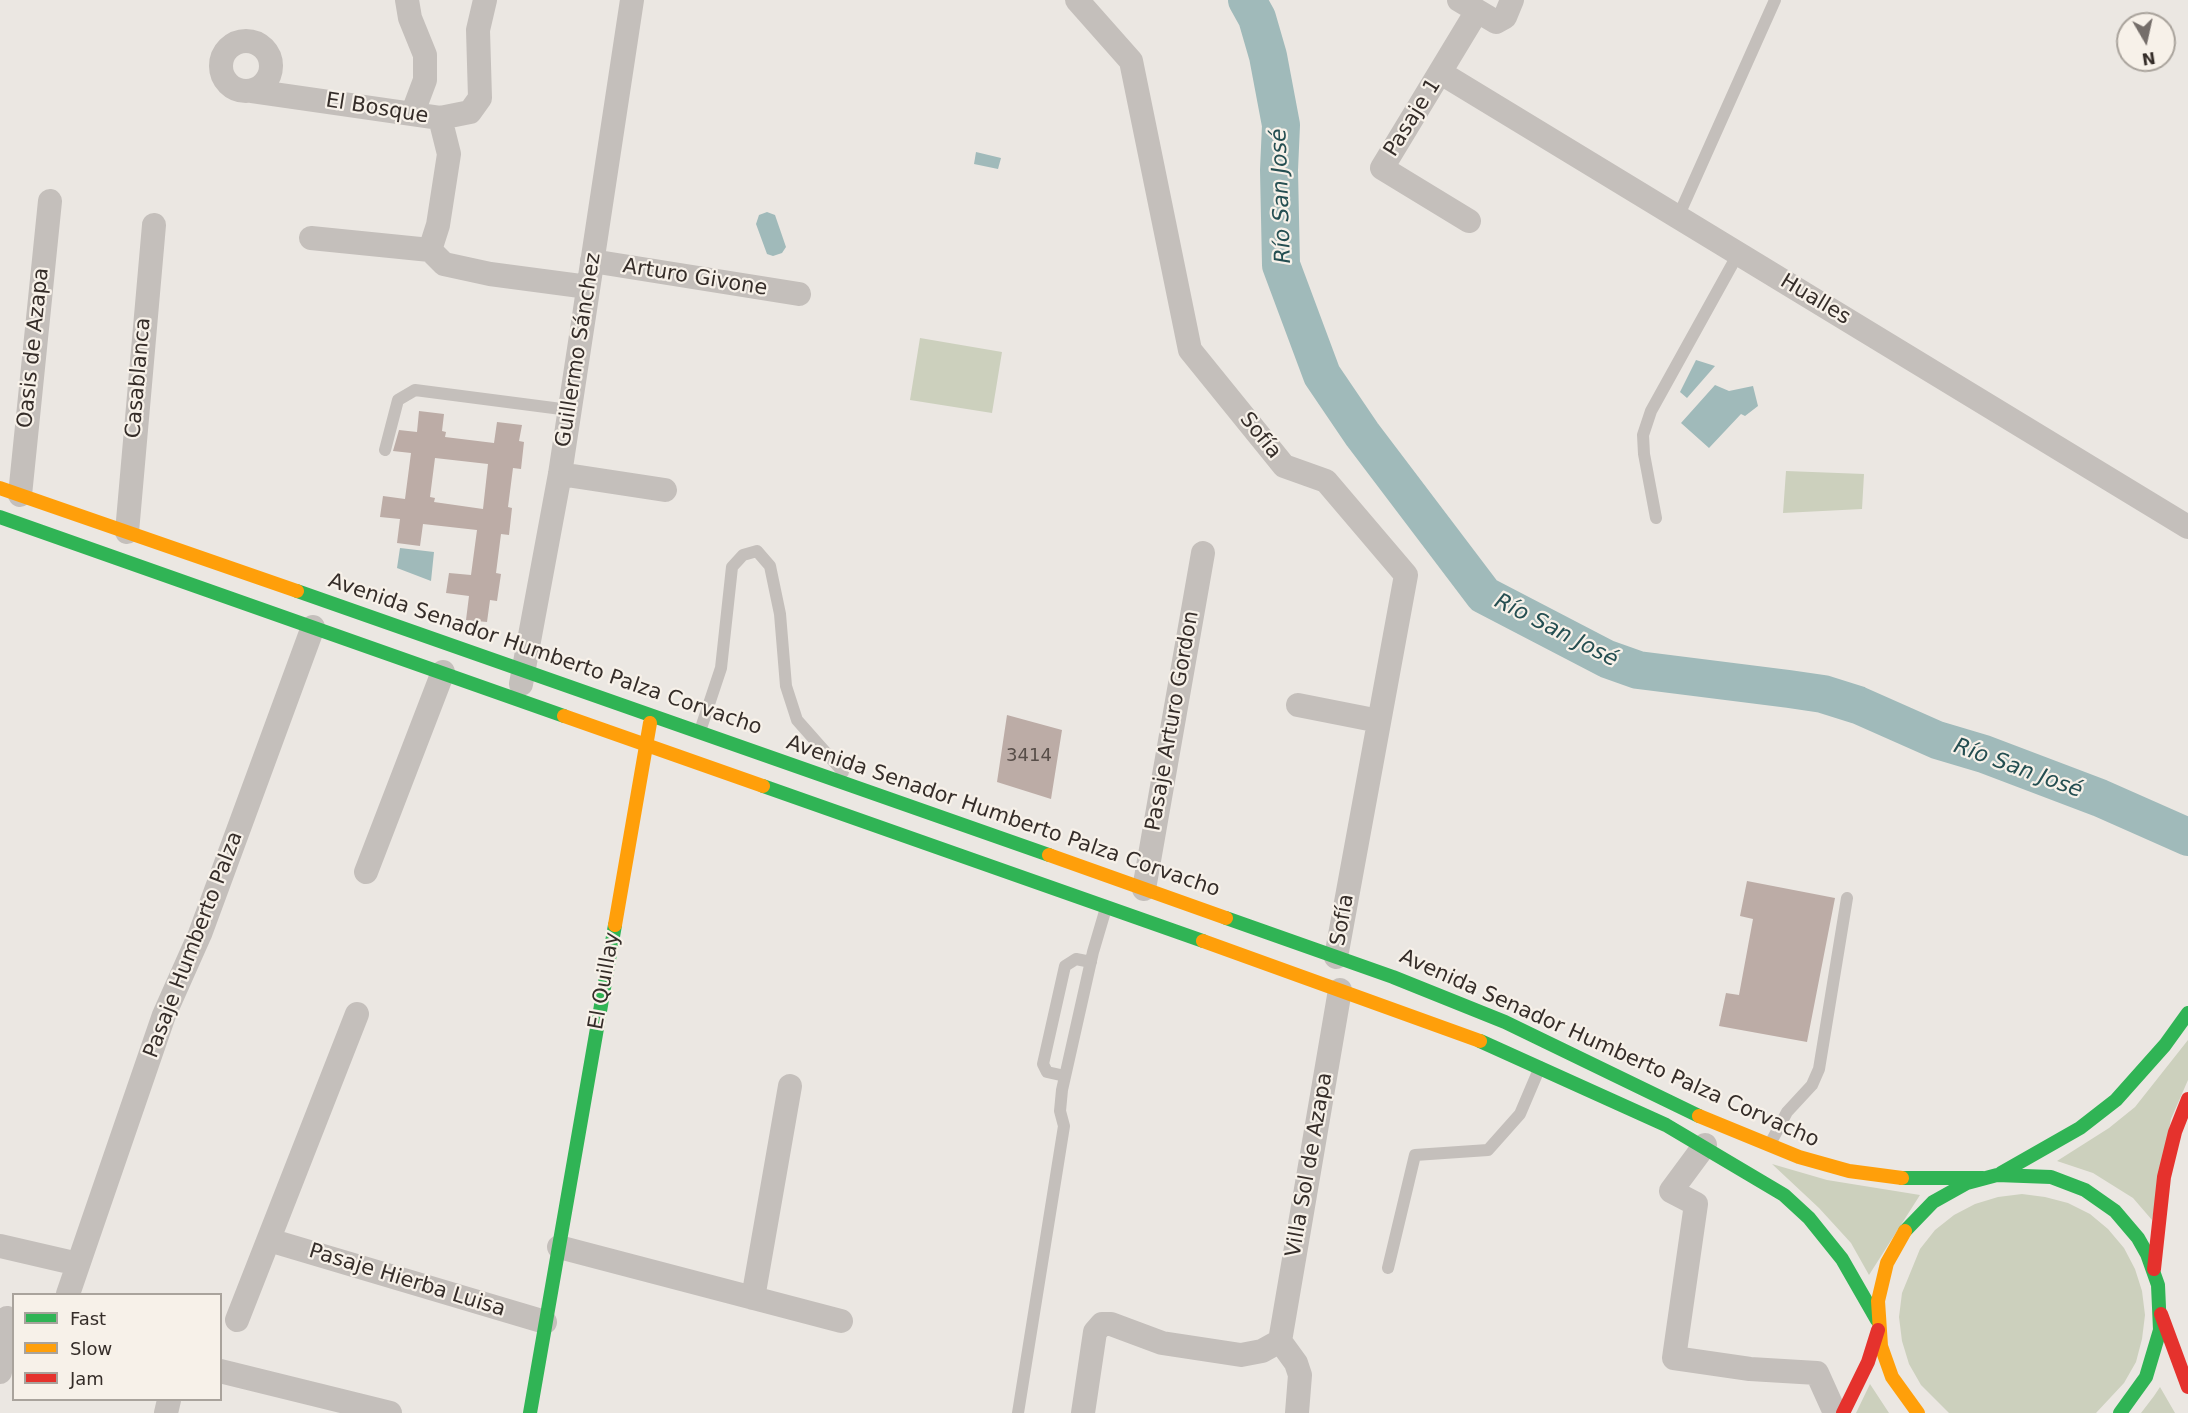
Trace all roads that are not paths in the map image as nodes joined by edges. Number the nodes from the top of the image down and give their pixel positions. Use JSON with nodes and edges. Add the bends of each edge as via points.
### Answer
{"nodes":[{"id":1,"x":407,"y":0,"type":"edge"},
{"id":2,"x":485,"y":0,"type":"edge"},
{"id":3,"x":632,"y":0,"type":"edge"},
{"id":4,"x":1077,"y":0,"type":"edge"},
{"id":5,"x":1512,"y":0,"type":"edge"},
{"id":6,"x":1775,"y":0,"type":"edge"},
{"id":7,"x":1468,"y":6,"type":"edge"},
{"id":8,"x":1441,"y":73,"type":"junction"},
{"id":9,"x":252,"y":91,"type":"dead end"},
{"id":10,"x":412,"y":112,"type":"junction"},
{"id":11,"x":440,"y":118,"type":"junction"},
{"id":12,"x":50,"y":201,"type":"dead end"},
{"id":13,"x":1678,"y":217,"type":"junction"},
{"id":14,"x":1469,"y":221,"type":"dead end"},
{"id":15,"x":154,"y":225,"type":"dead end"},
{"id":16,"x":311,"y":238,"type":"dead end"},
{"id":17,"x":430,"y":250,"type":"junction"},
{"id":18,"x":1738,"y":254,"type":"junction"},
{"id":19,"x":592,"y":261,"type":"junction"},
{"id":20,"x":588,"y":286,"type":"junction"},
{"id":21,"x":799,"y":294,"type":"dead end"},
{"id":22,"x":569,"y":410,"type":"junction"},
{"id":23,"x":385,"y":450,"type":"dead end"},
{"id":24,"x":560,"y":474,"type":"junction"},
{"id":25,"x":665,"y":490,"type":"dead end"},
{"id":26,"x":10,"y":492,"type":"edge"},
{"id":27,"x":0,"y":517,"type":"edge"},
{"id":28,"x":1656,"y":518,"type":"dead end"},
{"id":29,"x":2188,"y":527,"type":"edge"},
{"id":30,"x":127,"y":531,"type":"junction"},
{"id":31,"x":1203,"y":553,"type":"dead end"},
{"id":32,"x":313,"y":627,"type":"junction"},
{"id":33,"x":524,"y":670,"type":"junction"},
{"id":34,"x":443,"y":672,"type":"junction"},
{"id":35,"x":518,"y":698,"type":"junction"},
{"id":36,"x":1298,"y":705,"type":"dead end"},
{"id":37,"x":651,"y":715,"type":"junction"},
{"id":38,"x":1379,"y":721,"type":"junction"},
{"id":39,"x":700,"y":732,"type":"junction"},
{"id":40,"x":646,"y":743,"type":"junction"},
{"id":41,"x":855,"y":787,"type":"junction"},
{"id":42,"x":366,"y":872,"type":"dead end"},
{"id":43,"x":1144,"y":889,"type":"junction"},
{"id":44,"x":1847,"y":898,"type":"dead end"},
{"id":45,"x":1106,"y":907,"type":"junction"},
{"id":46,"x":1336,"y":957,"type":"junction"},
{"id":47,"x":1091,"y":962,"type":"junction"},
{"id":48,"x":1340,"y":990,"type":"junction"},
{"id":49,"x":2188,"y":1013,"type":"edge"},
{"id":50,"x":357,"y":1014,"type":"dead end"},
{"id":51,"x":1540,"y":1066,"type":"junction"},
{"id":52,"x":1065,"y":1076,"type":"junction"},
{"id":53,"x":790,"y":1086,"type":"dead end"},
{"id":54,"x":2188,"y":1099,"type":"edge"},
{"id":55,"x":2184,"y":1117,"type":"edge"},
{"id":56,"x":1770,"y":1145,"type":"junction"},
{"id":57,"x":1705,"y":1146,"type":"junction"},
{"id":58,"x":1991,"y":1176,"type":"junction"},
{"id":59,"x":268,"y":1240,"type":"junction"},
{"id":60,"x":0,"y":1245,"type":"edge"},
{"id":61,"x":559,"y":1247,"type":"junction"},
{"id":62,"x":78,"y":1264,"type":"junction"},
{"id":63,"x":1388,"y":1268,"type":"dead end"},
{"id":64,"x":2154,"y":1271,"type":"junction"},
{"id":65,"x":68,"y":1293,"type":"edge"},
{"id":66,"x":753,"y":1298,"type":"junction"},
{"id":67,"x":2161,"y":1314,"type":"junction"},
{"id":68,"x":7,"y":1318,"type":"edge"},
{"id":69,"x":237,"y":1320,"type":"dead end"},
{"id":70,"x":842,"y":1321,"type":"dead end"},
{"id":71,"x":545,"y":1322,"type":"junction"},
{"id":72,"x":1878,"y":1325,"type":"junction"},
{"id":73,"x":1280,"y":1341,"type":"junction"},
{"id":74,"x":0,"y":1372,"type":"edge"},
{"id":75,"x":222,"y":1372,"type":"edge"},
{"id":76,"x":2188,"y":1387,"type":"edge"},
{"id":77,"x":383,"y":1412,"type":"edge"},
{"id":78,"x":530,"y":1413,"type":"edge"},
{"id":79,"x":1018,"y":1413,"type":"edge"},
{"id":80,"x":1083,"y":1413,"type":"edge"},
{"id":81,"x":1297,"y":1413,"type":"edge"},
{"id":82,"x":1835,"y":1413,"type":"edge"},
{"id":83,"x":1843,"y":1413,"type":"edge"},
{"id":84,"x":1918,"y":1413,"type":"edge"},
{"id":85,"x":2120,"y":1413,"type":"edge"}],
"edges":[{"from":1,"to":10,"type":"street","via":[[425,55],[425,80]]},
{"from":2,"to":11,"type":"street","via":[[478,30],[480,98],[470,112]]},
{"from":3,"to":19,"type":"street","name":"Guillermo Sánchez"},
{"from":4,"to":38,"type":"street","name":"Sofía","via":[[1131,61],[1190,350],[1284,466],[1326,481],[1406,575]]},
{"from":5,"to":7,"type":"street","name":"Pasaje 1","via":[[1505,18],[1499,22]]},
{"from":6,"to":13,"type":"lane"},
{"from":7,"to":8,"type":"street","name":"Pasaje 1"},
{"from":8,"to":13,"type":"street","name":"Hualles"},
{"from":8,"to":14,"type":"street","name":"Pasaje 1","via":[[1382,168]]},
{"from":9,"to":10,"type":"street","name":"El Bosque"},
{"from":10,"to":11,"type":"street","name":"El Bosque"},
{"from":11,"to":17,"type":"street","name":"El Bosque","via":[[449,154]]},
{"from":12,"to":26,"type":"street","name":"Oasis de Azapa"},
{"from":13,"to":18,"type":"street","name":"Hualles"},
{"from":15,"to":30,"type":"street","name":"Casablanca"},
{"from":16,"to":17,"type":"street"},
{"from":17,"to":20,"type":"street","via":[[444,264]]},
{"from":18,"to":28,"type":"lane","via":[[1651,411],[1643,435]]},
{"from":18,"to":29,"type":"street","name":"Hualles"},
{"from":19,"to":20,"type":"street","name":"Guillermo Sánchez"},
{"from":19,"to":21,"type":"street","name":"Arturo Givone"},
{"from":20,"to":22,"type":"street","name":"Guillermo Sánchez"},
{"from":22,"to":23,"type":"lane","via":[[415,390],[398,400]]},
{"from":22,"to":24,"type":"street","name":"Guillermo Sánchez"},
{"from":24,"to":25,"type":"street"},
{"from":24,"to":33,"type":"street","name":"Guillermo Sánchez"},
{"from":26,"to":30,"type":"main road","name":"Avenida Senador Humberto Palza Corvacho"},
{"from":27,"to":32,"type":"main road","name":"Avenida Senador Humberto Palza Corvacho"},
{"from":30,"to":33,"type":"main road","name":"Avenida Senador Humberto Palza Corvacho"},
{"from":31,"to":43,"type":"street","name":"Pasaje Arturo Gordon"},
{"from":32,"to":34,"type":"main road","name":"Avenida Senador Humberto Palza Corvacho"},
{"from":32,"to":62,"type":"street","name":"Pasaje Humberto Palza","via":[[200,934],[164,1015]]},
{"from":33,"to":35,"type":"street","name":"Guillermo Sánchez"},
{"from":33,"to":37,"type":"main road","name":"Avenida Senador Humberto Palza Corvacho"},
{"from":34,"to":35,"type":"main road","name":"Avenida Senador Humberto Palza Corvacho"},
{"from":34,"to":42,"type":"street"},
{"from":35,"to":40,"type":"main road","name":"Avenida Senador Humberto Palza Corvacho"},
{"from":36,"to":38,"type":"street"},
{"from":37,"to":39,"type":"main road","name":"Avenida Senador Humberto Palza Corvacho"},
{"from":37,"to":40,"type":"main road","name":"El Quillay"},
{"from":38,"to":46,"type":"street","name":"Sofía"},
{"from":39,"to":41,"type":"main road","name":"Avenida Senador Humberto Palza Corvacho"},
{"from":39,"to":41,"type":"lane","via":[[721,668],[732,567],[743,555],[757,551],[770,566],[780,614],[786,686],[797,720]]},
{"from":40,"to":45,"type":"main road","name":"Avenida Senador Humberto Palza Corvacho"},
{"from":40,"to":61,"type":"main road","name":"El Quillay"},
{"from":41,"to":43,"type":"main road","name":"Avenida Senador Humberto Palza Corvacho"},
{"from":43,"to":46,"type":"main road","name":"Avenida Senador Humberto Palza Corvacho"},
{"from":44,"to":56,"type":"lane","via":[[1820,1069],[1812,1085],[1787,1112]]},
{"from":45,"to":47,"type":"lane"},
{"from":45,"to":48,"type":"main road","name":"Avenida Senador Humberto Palza Corvacho"},
{"from":46,"to":56,"type":"main road","name":"Avenida Senador Humberto Palza Corvacho","via":[[1505,1022],[1697,1115]]},
{"from":47,"to":52,"type":"lane"},
{"from":47,"to":52,"type":"lane","via":[[1076,959],[1065,966],[1043,1064],[1047,1071]]},
{"from":48,"to":51,"type":"main road","name":"Avenida Senador Humberto Palza Corvacho"},
{"from":48,"to":73,"type":"street","name":"Villa Sol de Azapa"},
{"from":49,"to":58,"type":"main road","via":[[2116,1100],[2080,1128]]},
{"from":50,"to":59,"type":"street"},
{"from":51,"to":57,"type":"main road","name":"Avenida Senador Humberto Palza Corvacho"},
{"from":51,"to":63,"type":"lane","via":[[1520,1114],[1488,1150],[1415,1155]]},
{"from":52,"to":79,"type":"lane","via":[[1060,1111],[1064,1126]]},
{"from":53,"to":66,"type":"street"},
{"from":54,"to":55,"type":"main road"},
{"from":55,"to":64,"type":"main road","via":[[2164,1177]]},
{"from":56,"to":58,"type":"main road","name":"Avenida Senador Humberto Palza Corvacho","via":[[1823,1165],[1872,1175],[1920,1180]]},
{"from":57,"to":72,"type":"main road","name":"Avenida Senador Humberto Palza Corvacho","via":[[1767,1183],[1799,1208],[1842,1259]]},
{"from":57,"to":82,"type":"street","via":[[1671,1191],[1696,1204],[1674,1358],[1750,1369],[1817,1373]]},
{"from":58,"to":64,"type":"main road","name":"Avenida Senador Humberto Palza Corvacho","via":[[2051,1177],[2085,1190],[2127,1224]]},
{"from":58,"to":72,"type":"main road","via":[[1942,1197],[1906,1230],[1884,1273]]},
{"from":59,"to":69,"type":"street"},
{"from":59,"to":71,"type":"street","name":"Pasaje Hierba Luisa"},
{"from":60,"to":62,"type":"street"},
{"from":61,"to":66,"type":"street"},
{"from":61,"to":71,"type":"main road","name":"El Quillay"},
{"from":62,"to":65,"type":"street","name":"Pasaje Humberto Palza"},
{"from":64,"to":67,"type":"main road"},
{"from":66,"to":70,"type":"street"},
{"from":67,"to":76,"type":"main road"},
{"from":67,"to":85,"type":"main road","via":[[2153,1362],[2138,1391]]},
{"from":68,"to":74,"type":"street"},
{"from":71,"to":78,"type":"main road","name":"El Quillay"},
{"from":72,"to":83,"type":"main road","via":[[1868,1362]]},
{"from":72,"to":84,"type":"main road","via":[[1892,1377]]},
{"from":73,"to":80,"type":"street","via":[[1262,1351],[1241,1355],[1162,1343],[1102,1324],[1095,1332]]},
{"from":73,"to":81,"type":"street","via":[[1300,1375]]},
{"from":75,"to":77,"type":"street"}]}
